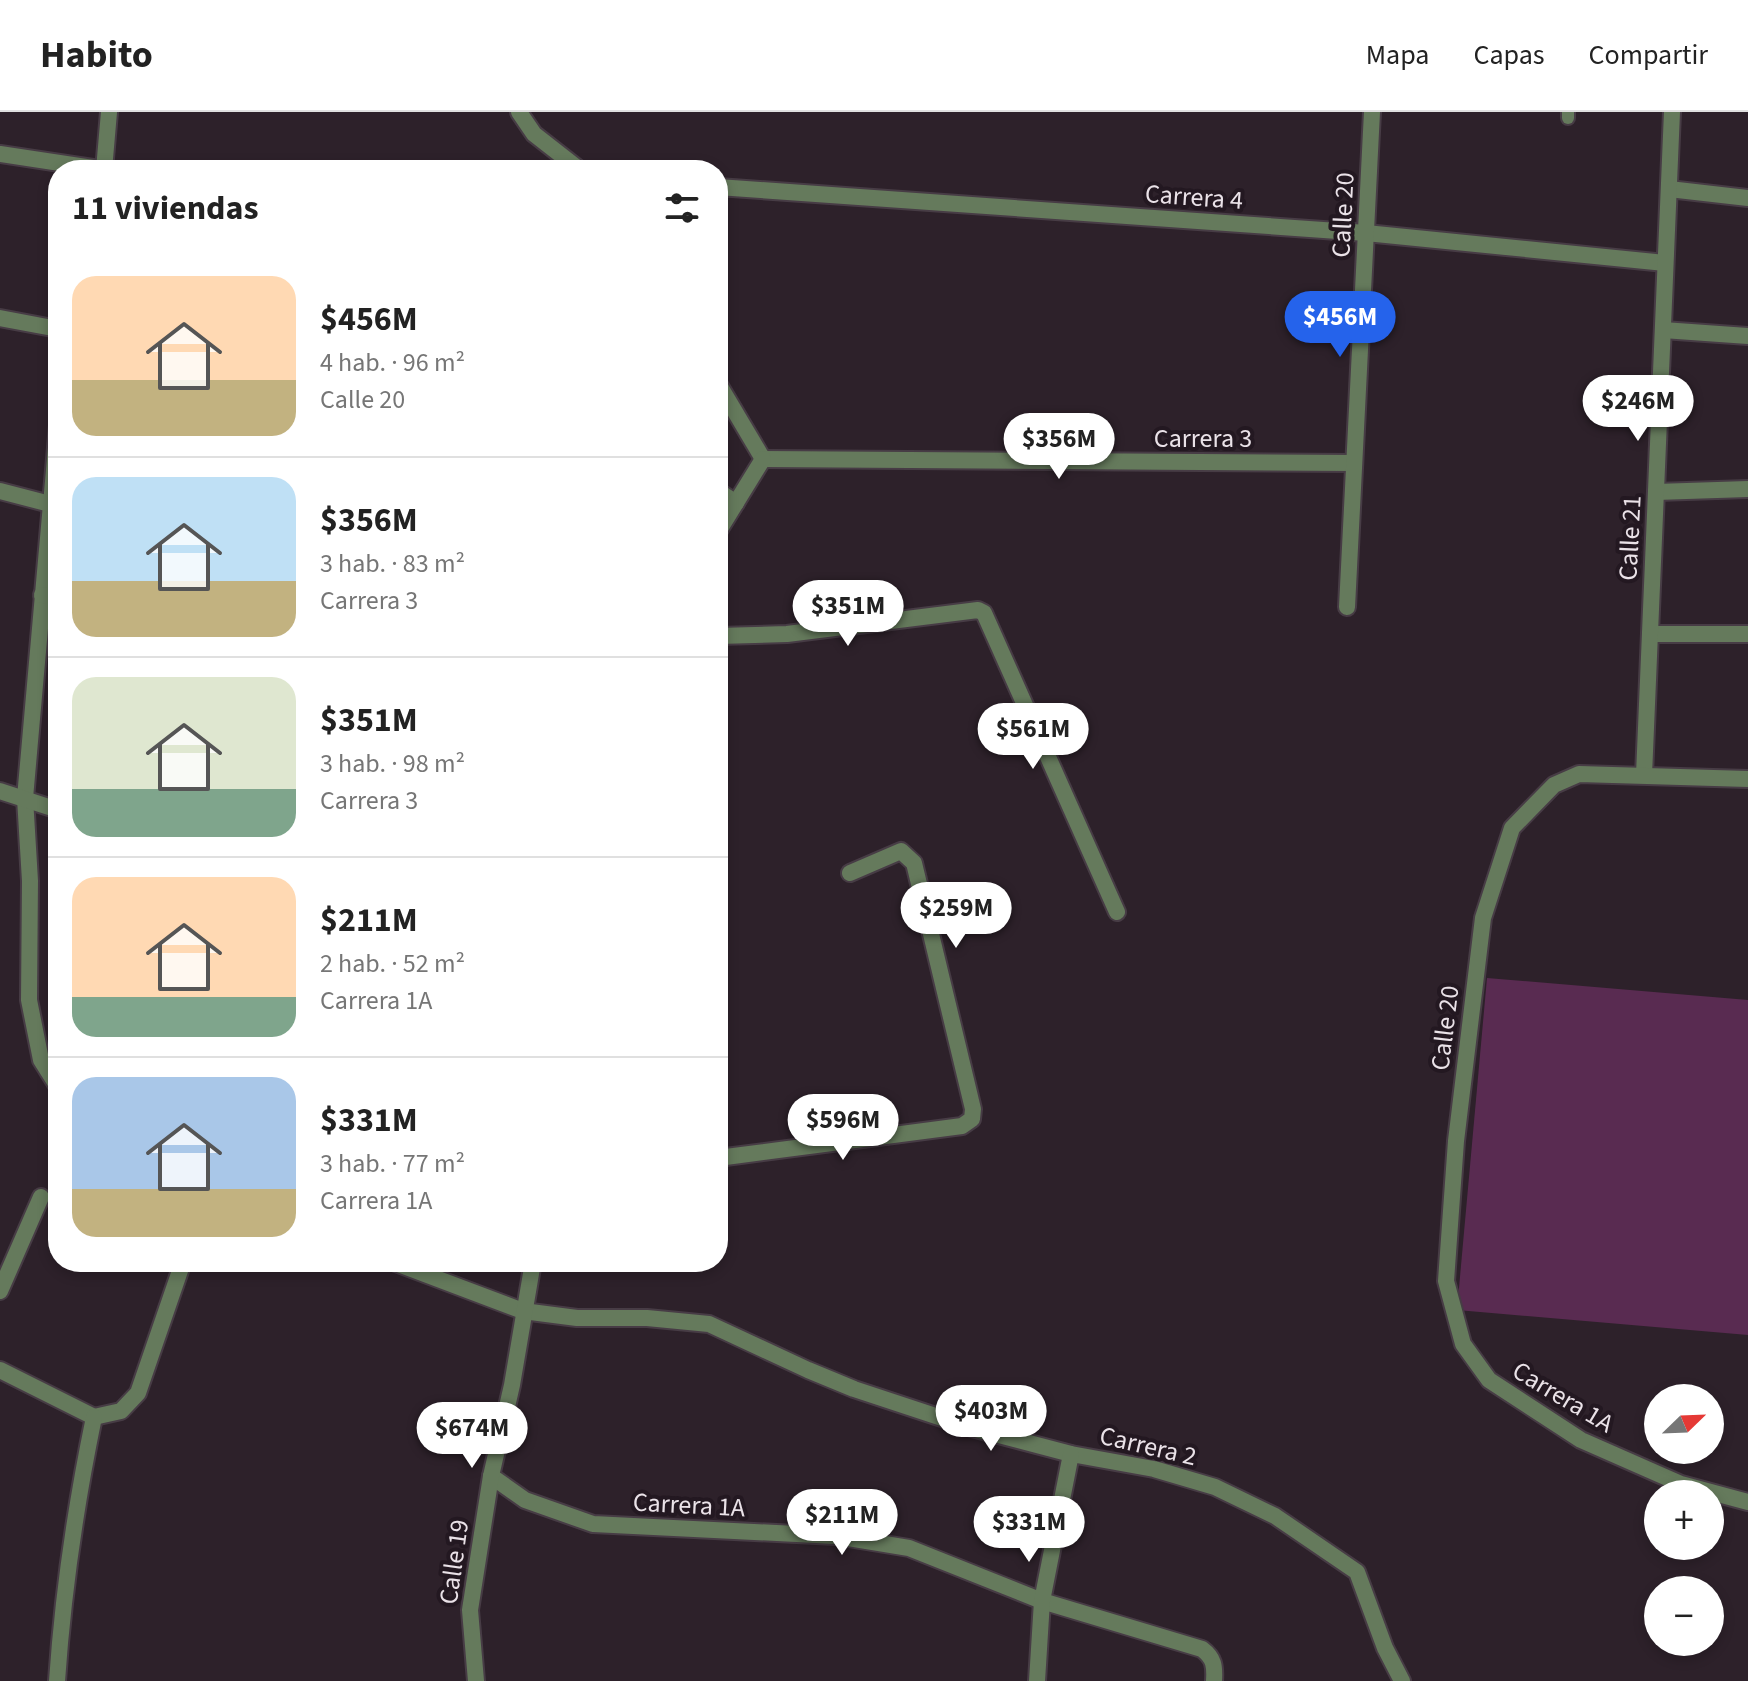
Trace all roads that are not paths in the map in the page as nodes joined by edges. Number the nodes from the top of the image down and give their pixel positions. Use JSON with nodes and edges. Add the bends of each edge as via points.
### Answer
{"nodes":[{"id":1,"x":109,"y":112,"type":"edge"},
{"id":2,"x":519,"y":112,"type":"edge"},
{"id":3,"x":1372,"y":112,"type":"edge"},
{"id":4,"x":1672,"y":112,"type":"edge"},
{"id":5,"x":0,"y":154,"type":"edge"},
{"id":6,"x":106,"y":160,"type":"edge"},
{"id":7,"x":567,"y":160,"type":"edge"},
{"id":8,"x":48,"y":161,"type":"edge"},
{"id":9,"x":728,"y":188,"type":"edge"},
{"id":10,"x":1669,"y":189,"type":"junction"},
{"id":11,"x":1748,"y":198,"type":"edge"},
{"id":12,"x":1366,"y":233,"type":"junction"},
{"id":13,"x":1665,"y":263,"type":"junction"},
{"id":14,"x":0,"y":318,"type":"edge"},
{"id":15,"x":48,"y":327,"type":"edge"},
{"id":16,"x":1663,"y":330,"type":"junction"},
{"id":17,"x":1748,"y":336,"type":"edge"},
{"id":18,"x":728,"y":400,"type":"edge"},
{"id":19,"x":763,"y":459,"type":"junction"},
{"id":20,"x":1354,"y":463,"type":"junction"},
{"id":21,"x":1748,"y":489,"type":"edge"},
{"id":22,"x":0,"y":491,"type":"edge"},
{"id":23,"x":1656,"y":492,"type":"junction"},
{"id":24,"x":728,"y":498,"type":"edge"},
{"id":25,"x":48,"y":503,"type":"edge"},
{"id":26,"x":736,"y":503,"type":"junction"},
{"id":27,"x":728,"y":516,"type":"edge"},
{"id":28,"x":1347,"y":607,"type":"dead end"},
{"id":29,"x":48,"y":612,"type":"edge"},
{"id":30,"x":1650,"y":634,"type":"junction"},
{"id":31,"x":1748,"y":634,"type":"edge"},
{"id":32,"x":728,"y":636,"type":"edge"},
{"id":33,"x":1644,"y":775,"type":"junction"},
{"id":34,"x":1748,"y":779,"type":"edge"},
{"id":35,"x":0,"y":791,"type":"edge"},
{"id":36,"x":25,"y":798,"type":"junction"},
{"id":37,"x":48,"y":806,"type":"edge"},
{"id":38,"x":850,"y":873,"type":"dead end"},
{"id":39,"x":1117,"y":912,"type":"dead end"},
{"id":40,"x":48,"y":1071,"type":"edge"},
{"id":41,"x":728,"y":1157,"type":"edge"},
{"id":42,"x":41,"y":1197,"type":"dead end"},
{"id":43,"x":180,"y":1272,"type":"edge"},
{"id":44,"x":420,"y":1272,"type":"edge"},
{"id":45,"x":531,"y":1272,"type":"edge"},
{"id":46,"x":0,"y":1291,"type":"edge"},
{"id":47,"x":523,"y":1311,"type":"junction"},
{"id":48,"x":0,"y":1370,"type":"edge"},
{"id":49,"x":1489,"y":1380,"type":"joint"},
{"id":50,"x":94,"y":1417,"type":"junction"},
{"id":51,"x":1071,"y":1454,"type":"junction"},
{"id":52,"x":491,"y":1476,"type":"junction"},
{"id":53,"x":1748,"y":1502,"type":"edge"},
{"id":54,"x":1042,"y":1601,"type":"junction"},
{"id":55,"x":57,"y":1681,"type":"edge"},
{"id":56,"x":476,"y":1681,"type":"edge"},
{"id":57,"x":1037,"y":1681,"type":"edge"},
{"id":58,"x":1214,"y":1681,"type":"edge"},
{"id":59,"x":1402,"y":1681,"type":"edge"}],
"edges":[{"from":1,"to":6,"type":"street"},
{"from":2,"to":7,"type":"street","via":[[534,134]]},
{"from":3,"to":12,"type":"street","name":"Calle 20"},
{"from":4,"to":10,"type":"street","name":"Calle 21"},
{"from":5,"to":8,"type":"street"},
{"from":9,"to":12,"type":"street","name":"Carrera 4"},
{"from":10,"to":11,"type":"street"},
{"from":10,"to":13,"type":"street","name":"Calle 21"},
{"from":12,"to":13,"type":"street","name":"Carrera 4"},
{"from":12,"to":20,"type":"street","name":"Calle 20"},
{"from":13,"to":16,"type":"street","name":"Calle 21"},
{"from":14,"to":15,"type":"street"},
{"from":16,"to":17,"type":"street"},
{"from":16,"to":23,"type":"street","name":"Calle 21"},
{"from":18,"to":19,"type":"street"},
{"from":19,"to":20,"type":"street","name":"Carrera 3"},
{"from":19,"to":26,"type":"street"},
{"from":20,"to":28,"type":"street","name":"Calle 20"},
{"from":21,"to":23,"type":"street"},
{"from":22,"to":25,"type":"street"},
{"from":23,"to":30,"type":"street","name":"Calle 21"},
{"from":24,"to":26,"type":"street"},
{"from":26,"to":27,"type":"street"},
{"from":29,"to":36,"type":"street"},
{"from":30,"to":31,"type":"street"},
{"from":30,"to":33,"type":"street","name":"Calle 21"},
{"from":32,"to":39,"type":"street","via":[[984,613]]},
{"from":33,"to":34,"type":"street","name":"Calle 20"},
{"from":33,"to":49,"type":"street","name":"Calle 20","via":[[1579,774],[1554,785],[1512,828],[1483,918],[1456,1141],[1446,1281],[1463,1344]]},
{"from":35,"to":36,"type":"street"},
{"from":36,"to":37,"type":"street"},
{"from":36,"to":40,"type":"street","via":[[29,1000]]},
{"from":38,"to":41,"type":"street","via":[[901,851],[914,863],[972,1119],[962,1126]]},
{"from":42,"to":46,"type":"street"},
{"from":43,"to":50,"type":"street","via":[[138,1393],[121,1411]]},
{"from":44,"to":47,"type":"street","name":"Carrera 2"},
{"from":45,"to":47,"type":"street","name":"Calle 19"},
{"from":47,"to":51,"type":"street","name":"Carrera 2","via":[[709,1324],[854,1389]]},
{"from":47,"to":52,"type":"street","name":"Calle 19"},
{"from":48,"to":50,"type":"street"},
{"from":49,"to":53,"type":"street","name":"Carrera 1A","via":[[1581,1440],[1681,1484]]},
{"from":50,"to":55,"type":"street","via":[[62,1610]]},
{"from":51,"to":54,"type":"street"},
{"from":51,"to":59,"type":"street","name":"Carrera 2","via":[[1215,1487],[1287,1524],[1357,1572]]},
{"from":52,"to":54,"type":"street","name":"Carrera 1A","via":[[525,1500],[593,1524],[836,1536],[909,1548]]},
{"from":52,"to":56,"type":"street","name":"Calle 19","via":[[470,1610]]},
{"from":54,"to":57,"type":"street"},
{"from":54,"to":58,"type":"street","name":"Carrera 1A","via":[[1202,1649],[1211,1656]]}]}
